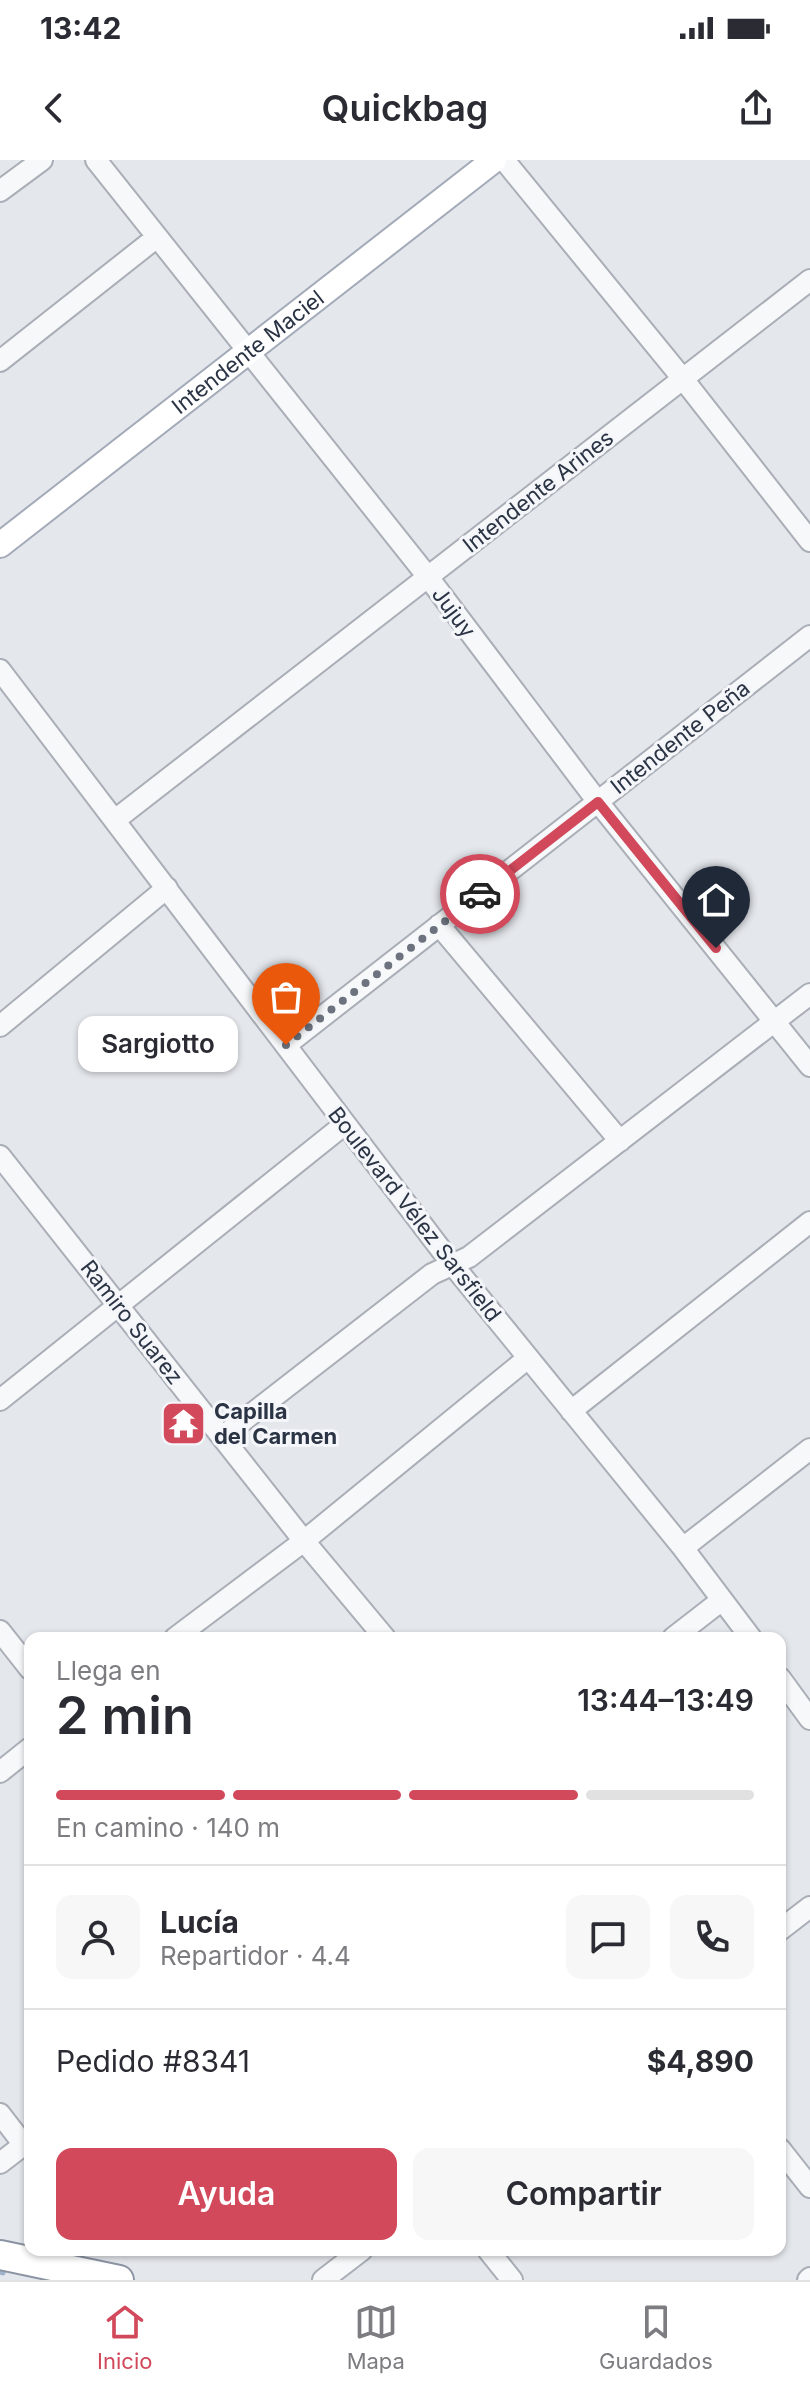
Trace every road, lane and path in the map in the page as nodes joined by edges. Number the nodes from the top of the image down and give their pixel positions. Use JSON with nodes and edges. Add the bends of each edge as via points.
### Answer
{"nodes":[{"id":1,"x":42,"y":160,"type":"edge"},
{"id":2,"x":96,"y":160,"type":"edge"},
{"id":3,"x":494,"y":160,"type":"edge"},
{"id":4,"x":504,"y":160,"type":"edge"},
{"id":5,"x":0,"y":191,"type":"edge"},
{"id":6,"x":157,"y":237,"type":"junction"},
{"id":7,"x":810,"y":280,"type":"edge"},
{"id":8,"x":247,"y":351,"type":"junction"},
{"id":9,"x":0,"y":361,"type":"edge"},
{"id":10,"x":683,"y":379,"type":"junction"},
{"id":11,"x":810,"y":541,"type":"edge"},
{"id":12,"x":0,"y":545,"type":"edge"},
{"id":13,"x":428,"y":577,"type":"junction"},
{"id":14,"x":810,"y":636,"type":"edge"},
{"id":15,"x":0,"y":670,"type":"edge"},
{"id":16,"x":598,"y":802,"type":"junction"},
{"id":17,"x":115,"y":820,"type":"junction"},
{"id":18,"x":167,"y":888,"type":"junction"},
{"id":19,"x":439,"y":925,"type":"junction"},
{"id":20,"x":810,"y":994,"type":"edge"},
{"id":21,"x":775,"y":1021,"type":"junction"},
{"id":22,"x":0,"y":1026,"type":"edge"},
{"id":23,"x":286,"y":1045,"type":"junction"},
{"id":24,"x":810,"y":1066,"type":"edge"},
{"id":25,"x":345,"y":1124,"type":"junction"},
{"id":26,"x":620,"y":1141,"type":"junction"},
{"id":27,"x":0,"y":1156,"type":"edge"},
{"id":28,"x":810,"y":1222,"type":"edge"},
{"id":29,"x":452,"y":1264,"type":"junction"},
{"id":30,"x":118,"y":1305,"type":"junction"},
{"id":31,"x":528,"y":1358,"type":"junction"},
{"id":32,"x":0,"y":1400,"type":"edge"},
{"id":33,"x":571,"y":1411,"type":"junction"},
{"id":34,"x":222,"y":1437,"type":"junction"},
{"id":35,"x":810,"y":1449,"type":"edge"},
{"id":36,"x":304,"y":1541,"type":"junction"},
{"id":37,"x":683,"y":1548,"type":"junction"},
{"id":38,"x":722,"y":1600,"type":"junction"},
{"id":39,"x":0,"y":1631,"type":"edge"},
{"id":40,"x":183,"y":1632,"type":"edge"},
{"id":41,"x":380,"y":1632,"type":"edge"},
{"id":42,"x":681,"y":1632,"type":"edge"},
{"id":43,"x":746,"y":1632,"type":"edge"},
{"id":44,"x":24,"y":1661,"type":"edge"},
{"id":45,"x":786,"y":1686,"type":"edge"},
{"id":46,"x":810,"y":1719,"type":"edge"},
{"id":47,"x":24,"y":1753,"type":"edge"},
{"id":48,"x":0,"y":1772,"type":"edge"},
{"id":49,"x":810,"y":1907,"type":"edge"},
{"id":50,"x":786,"y":1925,"type":"edge"},
{"id":51,"x":0,"y":2114,"type":"edge"},
{"id":52,"x":24,"y":2139,"type":"edge"},
{"id":53,"x":24,"y":2144,"type":"edge"},
{"id":54,"x":786,"y":2157,"type":"edge"},
{"id":55,"x":0,"y":2163,"type":"edge"},
{"id":56,"x":810,"y":2187,"type":"edge"},
{"id":57,"x":354,"y":2256,"type":"edge"},
{"id":58,"x":493,"y":2256,"type":"edge"},
{"id":59,"x":10,"y":2257,"type":"edge"},
{"id":60,"x":44,"y":2280,"type":"edge"},
{"id":61,"x":119,"y":2280,"type":"edge"},
{"id":62,"x":323,"y":2280,"type":"edge"},
{"id":63,"x":512,"y":2280,"type":"edge"}],
"edges":[{"from":1,"to":5,"type":"street"},
{"from":2,"to":6,"type":"street","name":"Jujuy"},
{"from":3,"to":8,"type":"main road","name":"Intendente Maciel"},
{"from":4,"to":10,"type":"street"},
{"from":6,"to":8,"type":"street","name":"Jujuy"},
{"from":6,"to":9,"type":"street"},
{"from":7,"to":10,"type":"street","name":"Intendente Arines"},
{"from":8,"to":12,"type":"main road","name":"Intendente Maciel"},
{"from":8,"to":13,"type":"street","name":"Jujuy"},
{"from":10,"to":11,"type":"street"},
{"from":10,"to":13,"type":"street","name":"Intendente Arines"},
{"from":13,"to":16,"type":"street","name":"Jujuy"},
{"from":13,"to":17,"type":"street","name":"Intendente Arines"},
{"from":14,"to":16,"type":"street","name":"Intendente Peña"},
{"from":15,"to":17,"type":"street","name":"Boulevard Vélez Sarsfield"},
{"from":16,"to":19,"type":"street","name":"Intendente Peña"},
{"from":16,"to":21,"type":"street","name":"Jujuy"},
{"from":17,"to":18,"type":"street","name":"Boulevard Vélez Sarsfield"},
{"from":18,"to":22,"type":"street"},
{"from":18,"to":23,"type":"street","name":"Boulevard Vélez Sarsfield"},
{"from":19,"to":23,"type":"street","name":"Intendente Peña"},
{"from":19,"to":26,"type":"street"},
{"from":20,"to":21,"type":"street"},
{"from":21,"to":24,"type":"street","name":"Jujuy"},
{"from":21,"to":26,"type":"street"},
{"from":23,"to":25,"type":"street","name":"Boulevard Vélez Sarsfield"},
{"from":25,"to":29,"type":"street","name":"Boulevard Vélez Sarsfield"},
{"from":25,"to":30,"type":"street"},
{"from":26,"to":29,"type":"street","via":[[469,1257]]},
{"from":27,"to":30,"type":"street","name":"Ramiro Suarez"},
{"from":28,"to":33,"type":"street"},
{"from":29,"to":31,"type":"street","name":"Boulevard Vélez Sarsfield"},
{"from":29,"to":34,"type":"street","via":[[432,1274]]},
{"from":30,"to":32,"type":"street"},
{"from":30,"to":34,"type":"street","name":"Ramiro Suarez"},
{"from":31,"to":33,"type":"street","name":"Boulevard Vélez Sarsfield"},
{"from":31,"to":36,"type":"street"},
{"from":33,"to":37,"type":"street","name":"Boulevard Vélez Sarsfield"},
{"from":34,"to":36,"type":"street","name":"Ramiro Suarez"},
{"from":35,"to":37,"type":"street"},
{"from":36,"to":40,"type":"street"},
{"from":36,"to":41,"type":"street","name":"Ramiro Suarez"},
{"from":37,"to":38,"type":"street","name":"Boulevard Vélez Sarsfield"},
{"from":38,"to":42,"type":"street"},
{"from":38,"to":43,"type":"street","name":"Boulevard Vélez Sarsfield"},
{"from":39,"to":44,"type":"street"},
{"from":45,"to":46,"type":"street"},
{"from":47,"to":48,"type":"street"},
{"from":49,"to":50,"type":"street"},
{"from":51,"to":52,"type":"street"},
{"from":53,"to":55,"type":"street"},
{"from":54,"to":56,"type":"street"},
{"from":57,"to":62,"type":"street"},
{"from":58,"to":63,"type":"street"},
{"from":59,"to":60,"type":"street"},
{"from":59,"to":61,"type":"highway"}]}
